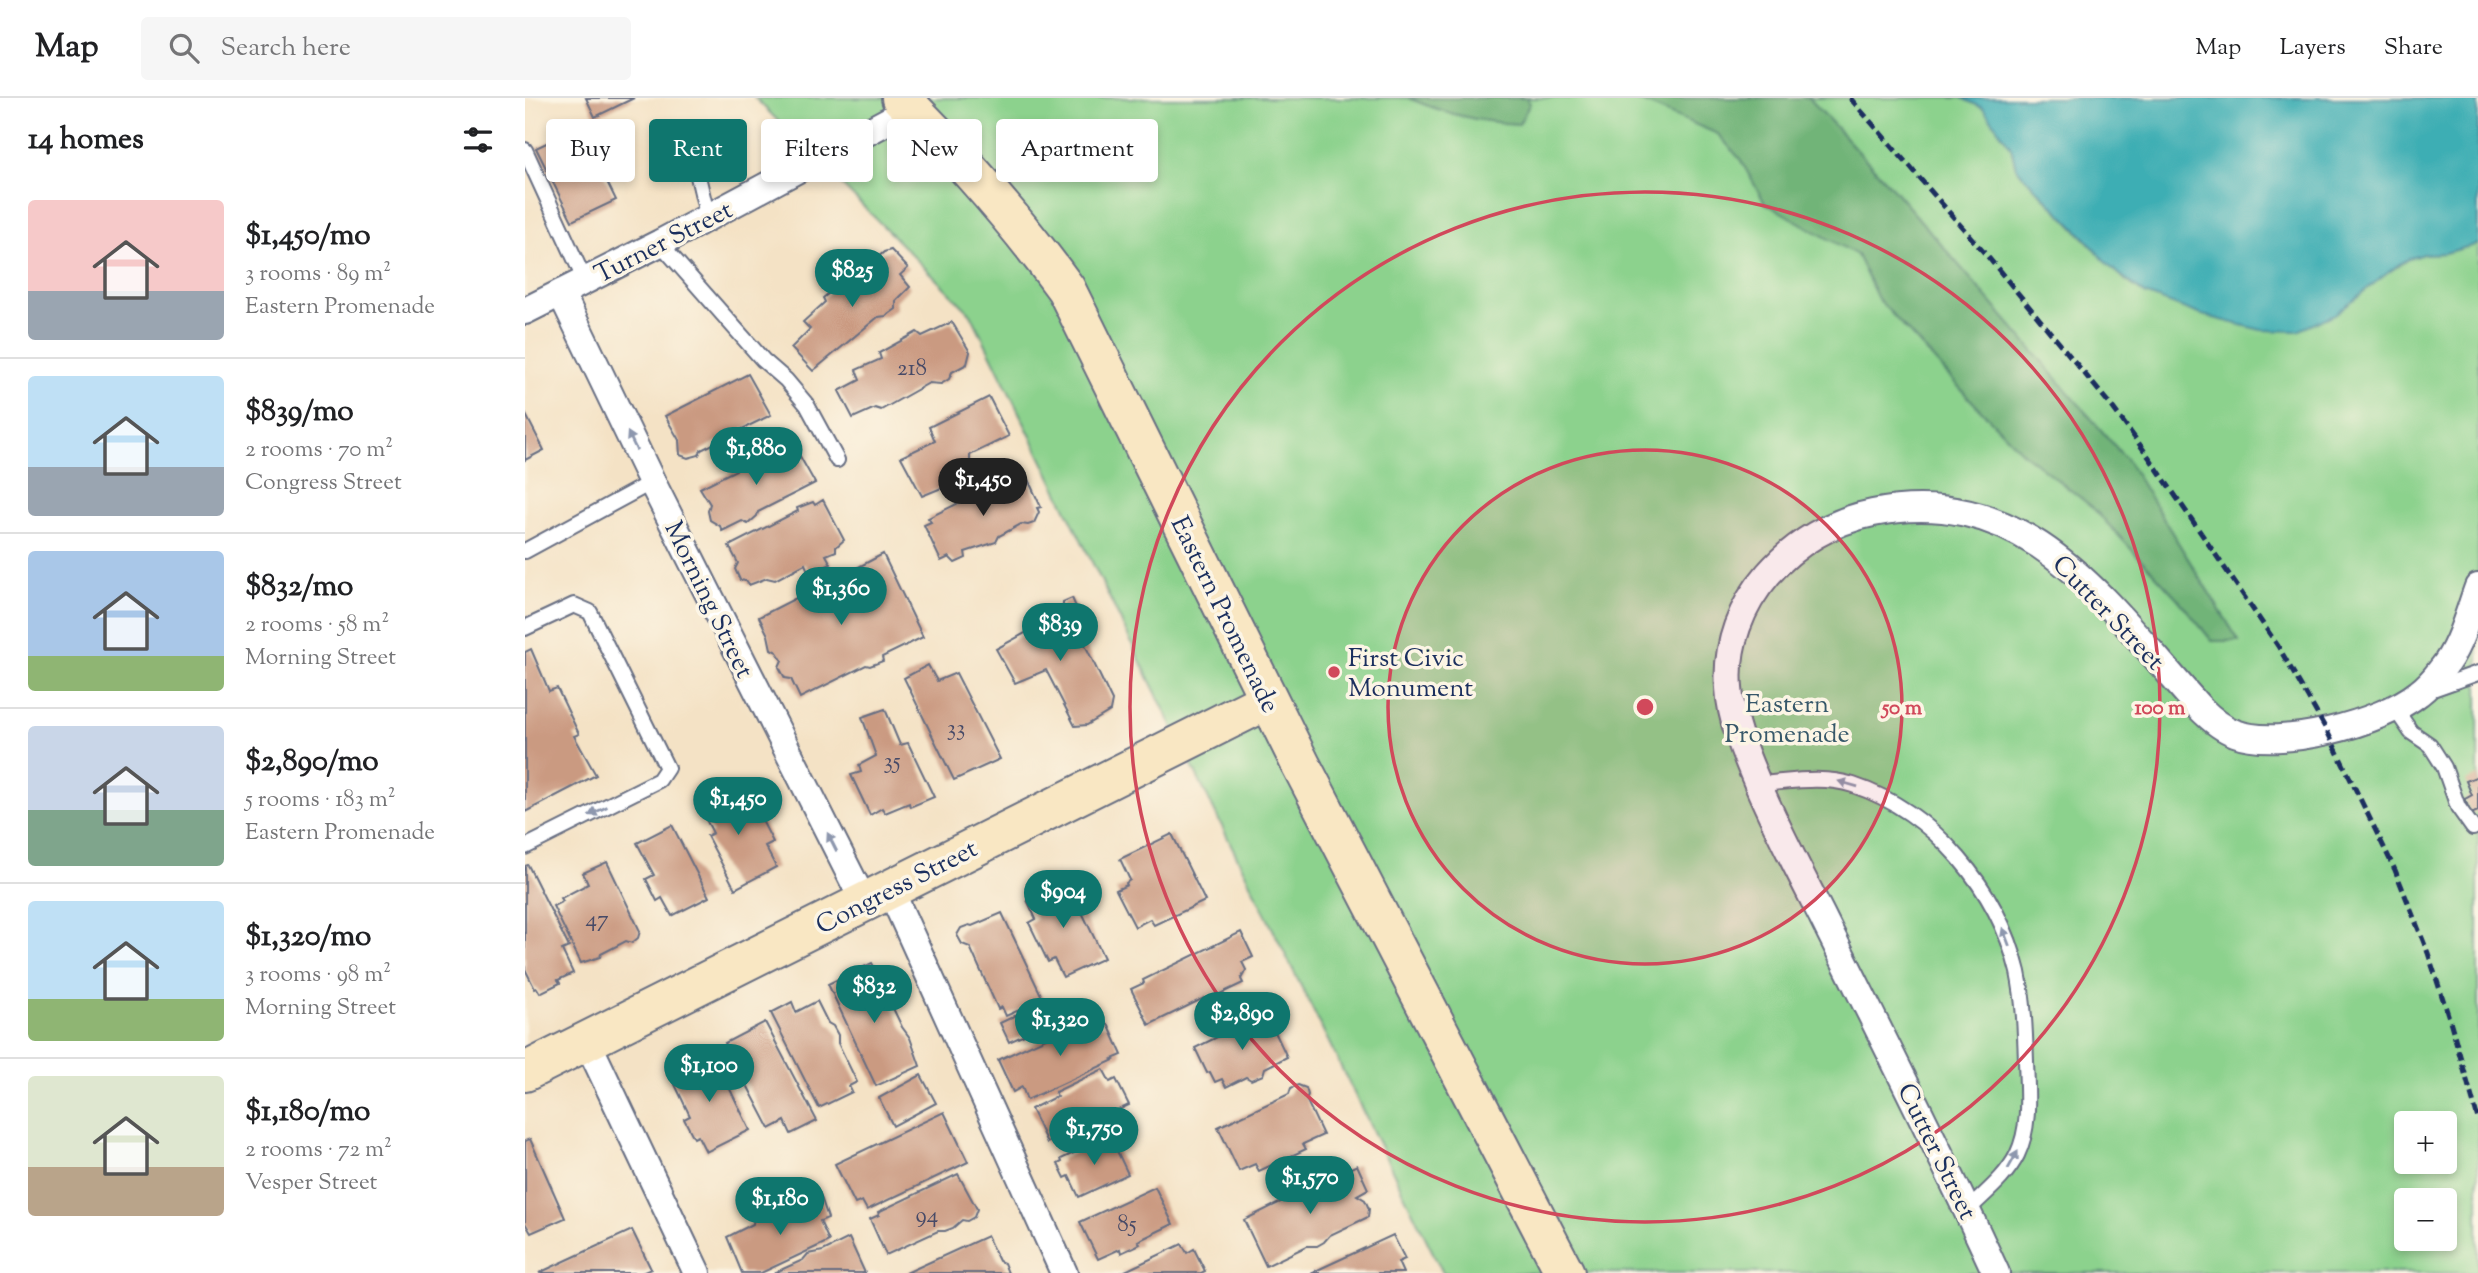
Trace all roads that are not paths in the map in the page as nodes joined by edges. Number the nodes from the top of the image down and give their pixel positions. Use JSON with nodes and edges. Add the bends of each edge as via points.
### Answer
{"nodes":[{"id":1,"x":907,"y":103,"type":"edge"},
{"id":2,"x":525,"y":150,"type":"edge"},
{"id":3,"x":699,"y":182,"type":"edge"},
{"id":4,"x":708,"y":218,"type":"junction"},
{"id":5,"x":660,"y":243,"type":"junction"},
{"id":6,"x":573,"y":287,"type":"junction"},
{"id":7,"x":525,"y":311,"type":"edge"},
{"id":8,"x":837,"y":460,"type":"dead end"},
{"id":9,"x":652,"y":482,"type":"junction"},
{"id":10,"x":525,"y":551,"type":"edge"},
{"id":11,"x":2478,"y":587,"type":"edge"},
{"id":12,"x":525,"y":628,"type":"edge"},
{"id":13,"x":2478,"y":673,"type":"edge"},
{"id":14,"x":2419,"y":694,"type":"junction"},
{"id":15,"x":1268,"y":700,"type":"junction"},
{"id":16,"x":2394,"y":707,"type":"junction"},
{"id":17,"x":1758,"y":785,"type":"junction"},
{"id":18,"x":2473,"y":828,"type":"dead end"},
{"id":19,"x":525,"y":847,"type":"edge"},
{"id":20,"x":877,"y":896,"type":"junction"},
{"id":21,"x":587,"y":1041,"type":"junction"},
{"id":22,"x":525,"y":1072,"type":"edge"},
{"id":23,"x":1968,"y":1210,"type":"junction"},
{"id":24,"x":697,"y":1273,"type":"edge"},
{"id":25,"x":1064,"y":1273,"type":"edge"},
{"id":26,"x":1565,"y":1273,"type":"edge"},
{"id":27,"x":1996,"y":1273,"type":"edge"}],
"edges":[{"from":1,"to":4,"type":"street","name":"Turner Street"},
{"from":1,"to":15,"type":"street","name":"Eastern Promenade","via":[[1028,236],[1066,289]]},
{"from":2,"to":6,"type":"lane"},
{"from":3,"to":4,"type":"lane"},
{"from":4,"to":5,"type":"street","name":"Turner Street"},
{"from":5,"to":6,"type":"street","name":"Turner Street"},
{"from":5,"to":8,"type":"lane","via":[[807,405]]},
{"from":6,"to":7,"type":"street","name":"Turner Street"},
{"from":9,"to":6,"type":"street","name":"Morning Street","one_way":true},
{"from":9,"to":10,"type":"lane"},
{"from":20,"to":9,"type":"street","name":"Morning Street","one_way":true,"via":[[838,854]]},
{"from":11,"to":14,"type":"street","name":"Cutter Street","via":[[2444,668]]},
{"from":12,"to":19,"type":"lane","one_way":true,"via":[[574,605],[590,612],[667,768],[659,780]]},
{"from":13,"to":14,"type":"lane"},
{"from":14,"to":16,"type":"street","name":"Cutter Street"},
{"from":15,"to":20,"type":"street","name":"Congress Street"},
{"from":15,"to":26,"type":"street","name":"Eastern Promenade"},
{"from":16,"to":17,"type":"street","name":"Cutter Street","via":[[2362,721],[2297,736],[2264,738],[2233,732],[2207,715],[2082,577],[2042,545],[1976,517],[1935,509],[1896,510],[1848,520],[1809,538],[1776,565],[1749,600],[1733,642],[1728,685],[1735,722]]},
{"from":16,"to":18,"type":"lane","via":[[2411,732],[2430,744],[2458,807]]},
{"from":17,"to":23,"type":"street","name":"Cutter Street"},
{"from":23,"to":17,"type":"lane","one_way":true,"via":[[2008,1170],[2026,1122],[2024,1012],[2017,971],[1999,919],[1956,855],[1895,804],[1837,781]]},
{"from":20,"to":21,"type":"street","name":"Congress Street"},
{"from":20,"to":25,"type":"street","name":"Morning Street"},
{"from":21,"to":22,"type":"street","name":"Congress Street"},
{"from":21,"to":24,"type":"street"},
{"from":23,"to":27,"type":"street","name":"Cutter Street"}]}
